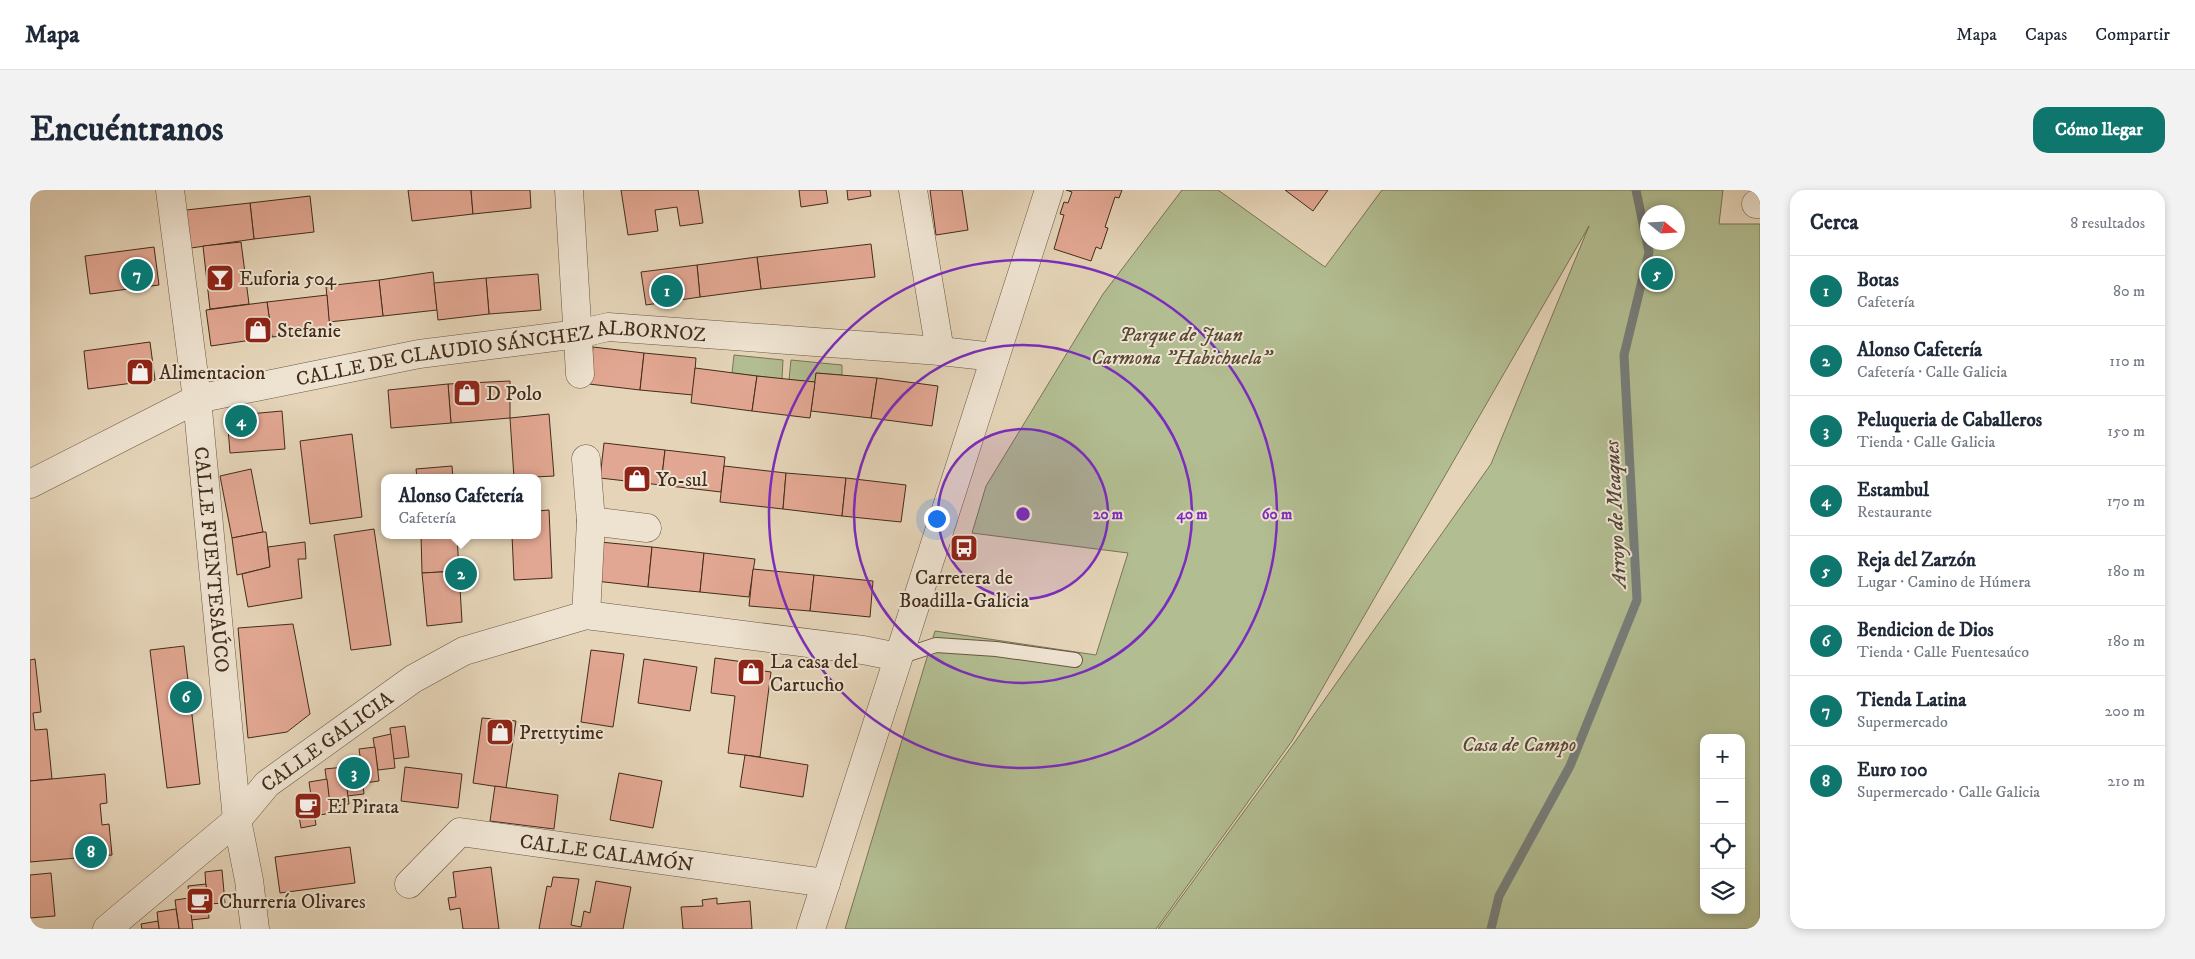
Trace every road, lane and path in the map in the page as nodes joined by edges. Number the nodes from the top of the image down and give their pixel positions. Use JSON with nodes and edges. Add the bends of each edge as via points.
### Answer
{"nodes":[{"id":1,"x":170,"y":190,"type":"edge"},
{"id":2,"x":569,"y":190,"type":"edge"},
{"id":3,"x":913,"y":190,"type":"edge"},
{"id":4,"x":1049,"y":190,"type":"edge"},
{"id":5,"x":578,"y":334,"type":"junction"},
{"id":6,"x":940,"y":351,"type":"junction"},
{"id":7,"x":995,"y":357,"type":"junction"},
{"id":8,"x":580,"y":374,"type":"dead end"},
{"id":9,"x":197,"y":398,"type":"junction"},
{"id":10,"x":586,"y":459,"type":"dead end"},
{"id":11,"x":30,"y":484,"type":"edge"},
{"id":12,"x":591,"y":521,"type":"junction"},
{"id":13,"x":647,"y":528,"type":"dead end"},
{"id":14,"x":586,"y":615,"type":"junction"},
{"id":15,"x":898,"y":657,"type":"junction"},
{"id":16,"x":1075,"y":660,"type":"dead end"},
{"id":17,"x":237,"y":820,"type":"junction"},
{"id":18,"x":826,"y":883,"type":"junction"},
{"id":19,"x":408,"y":884,"type":"dead end"},
{"id":20,"x":107,"y":929,"type":"edge"},
{"id":21,"x":255,"y":929,"type":"edge"},
{"id":22,"x":811,"y":929,"type":"edge"}],
"edges":[{"from":1,"to":9,"type":"street","name":"CALLE FUENTESAÚCO"},
{"from":2,"to":5,"type":"street"},
{"from":3,"to":6,"type":"street"},
{"from":4,"to":7,"type":"street"},
{"from":5,"to":6,"type":"street","name":"CALLE DE CLAUDIO SÁNCHEZ ALBORNOZ","via":[[608,326]]},
{"from":5,"to":8,"type":"street"},
{"from":5,"to":9,"type":"street","name":"CALLE DE CLAUDIO SÁNCHEZ ALBORNOZ","via":[[419,354]]},
{"from":6,"to":7,"type":"street","name":"CALLE DE CLAUDIO SÁNCHEZ ALBORNOZ"},
{"from":7,"to":15,"type":"street"},
{"from":9,"to":11,"type":"street","name":"CALLE DE CLAUDIO SÁNCHEZ ALBORNOZ"},
{"from":9,"to":17,"type":"street","name":"CALLE FUENTESAÚCO"},
{"from":10,"to":12,"type":"street"},
{"from":12,"to":13,"type":"street"},
{"from":12,"to":14,"type":"street"},
{"from":14,"to":15,"type":"street","name":"CALLE GALICIA"},
{"from":14,"to":17,"type":"street","name":"CALLE GALICIA","via":[[464,651],[413,679],[267,784]]},
{"from":15,"to":16,"type":"lane","via":[[936,646]]},
{"from":15,"to":18,"type":"street"},
{"from":17,"to":20,"type":"street","name":"CALLE GALICIA"},
{"from":17,"to":21,"type":"street","name":"CALLE FUENTESAÚCO"},
{"from":18,"to":19,"type":"street","name":"CALLE CALAMÓN","via":[[460,832]]},
{"from":18,"to":22,"type":"street"}]}
